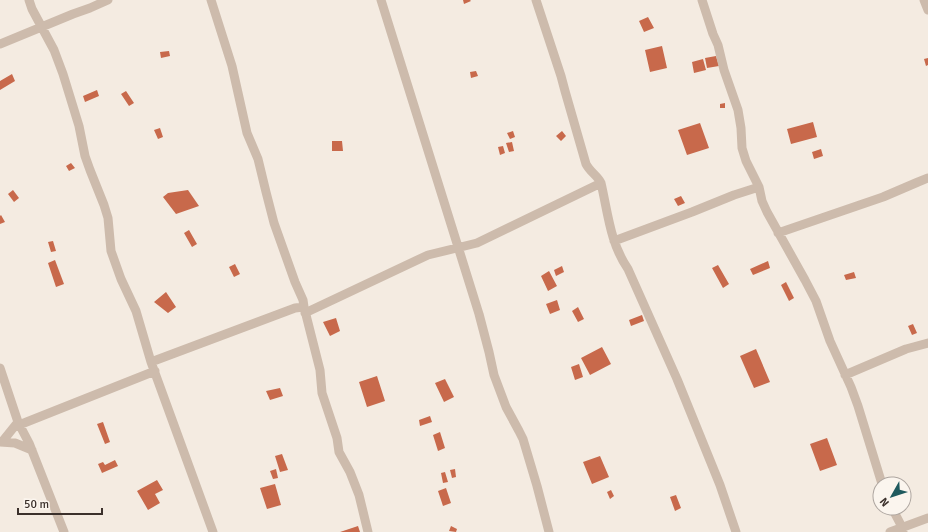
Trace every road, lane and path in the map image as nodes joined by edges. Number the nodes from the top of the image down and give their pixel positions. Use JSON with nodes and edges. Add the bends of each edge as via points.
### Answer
{"nodes":[{"id":1,"x":29,"y":0,"type":"edge"},
{"id":2,"x":108,"y":0,"type":"edge"},
{"id":3,"x":211,"y":0,"type":"edge"},
{"id":4,"x":381,"y":0,"type":"edge"},
{"id":5,"x":536,"y":0,"type":"edge"},
{"id":6,"x":702,"y":0,"type":"edge"},
{"id":7,"x":42,"y":27,"type":"junction"},
{"id":8,"x":0,"y":44,"type":"edge"},
{"id":9,"x":928,"y":178,"type":"edge"},
{"id":10,"x":601,"y":183,"type":"junction"},
{"id":11,"x":759,"y":187,"type":"junction"},
{"id":12,"x":778,"y":233,"type":"junction"},
{"id":13,"x":614,"y":241,"type":"junction"},
{"id":14,"x":458,"y":248,"type":"junction"},
{"id":15,"x":304,"y":310,"type":"junction"},
{"id":16,"x":928,"y":342,"type":"edge"},
{"id":17,"x":151,"y":362,"type":"junction"},
{"id":18,"x":0,"y":368,"type":"edge"},
{"id":19,"x":155,"y":371,"type":"junction"},
{"id":20,"x":845,"y":375,"type":"junction"},
{"id":21,"x":19,"y":424,"type":"junction"},
{"id":22,"x":1,"y":442,"type":"edge"},
{"id":23,"x":32,"y":450,"type":"junction"},
{"id":24,"x":880,"y":476,"type":"edge"},
{"id":25,"x":896,"y":516,"type":"edge"},
{"id":26,"x":928,"y":518,"type":"edge"},
{"id":27,"x":902,"y":530,"type":"edge"},
{"id":28,"x":64,"y":532,"type":"edge"},
{"id":29,"x":213,"y":532,"type":"edge"},
{"id":30,"x":368,"y":532,"type":"edge"},
{"id":31,"x":549,"y":532,"type":"edge"},
{"id":32,"x":736,"y":532,"type":"edge"},
{"id":33,"x":890,"y":532,"type":"edge"}],
"edges":[{"from":1,"to":7,"type":"street"},
{"from":2,"to":7,"type":"street"},
{"from":3,"to":15,"type":"street","via":[[232,66],[274,223],[303,300]]},
{"from":4,"to":14,"type":"street"},
{"from":5,"to":10,"type":"street","via":[[586,164]]},
{"from":6,"to":11,"type":"street","via":[[738,110],[742,148]]},
{"from":7,"to":8,"type":"street"},
{"from":7,"to":17,"type":"street","via":[[63,74],[87,163],[108,218],[112,251],[136,311]]},
{"from":9,"to":12,"type":"street","via":[[883,197]]},
{"from":10,"to":13,"type":"street"},
{"from":10,"to":14,"type":"street","via":[[477,243]]},
{"from":11,"to":12,"type":"street","via":[[766,212]]},
{"from":11,"to":13,"type":"street"},
{"from":12,"to":20,"type":"street","via":[[806,280]]},
{"from":13,"to":32,"type":"street","via":[[677,379]]},
{"from":14,"to":15,"type":"street","via":[[428,255]]},
{"from":14,"to":31,"type":"street","via":[[479,314],[494,375],[522,439]]},
{"from":15,"to":17,"type":"street","via":[[295,308]]},
{"from":15,"to":30,"type":"street","via":[[320,370],[322,393],[339,452],[359,495]]},
{"from":16,"to":20,"type":"street"},
{"from":17,"to":19,"type":"street"},
{"from":18,"to":21,"type":"street"},
{"from":19,"to":21,"type":"street"},
{"from":19,"to":29,"type":"street"},
{"from":20,"to":24,"type":"street","via":[[858,406]]},
{"from":21,"to":22,"type":"street"},
{"from":21,"to":23,"type":"street"},
{"from":22,"to":23,"type":"street","via":[[15,443]]},
{"from":23,"to":28,"type":"street"},
{"from":25,"to":27,"type":"street"},
{"from":26,"to":27,"type":"street"},
{"from":27,"to":33,"type":"street"}]}
